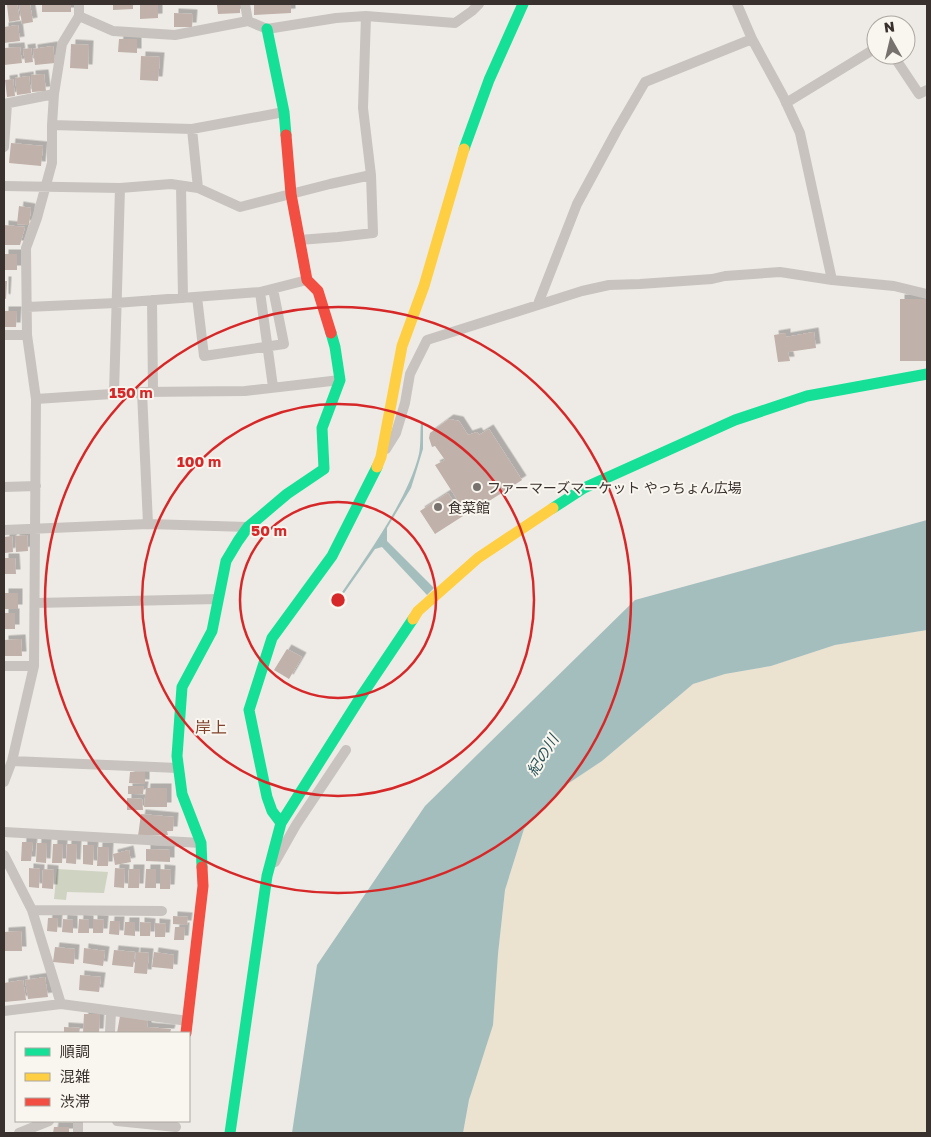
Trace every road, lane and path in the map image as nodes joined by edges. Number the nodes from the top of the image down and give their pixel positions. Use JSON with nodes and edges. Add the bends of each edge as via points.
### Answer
{"nodes":[{"id":1,"x":78,"y":4,"type":"edge"},
{"id":2,"x":245,"y":4,"type":"edge"},
{"id":3,"x":524,"y":4,"type":"edge"},
{"id":4,"x":737,"y":4,"type":"edge"},
{"id":5,"x":475,"y":6,"type":"edge"},
{"id":6,"x":78,"y":16,"type":"junction"},
{"id":7,"x":366,"y":16,"type":"junction"},
{"id":8,"x":248,"y":22,"type":"junction"},
{"id":9,"x":267,"y":29,"type":"junction"},
{"id":10,"x":752,"y":39,"type":"junction"},
{"id":11,"x":866,"y":54,"type":"edge"},
{"id":12,"x":900,"y":65,"type":"edge"},
{"id":13,"x":927,"y":90,"type":"edge"},
{"id":14,"x":54,"y":94,"type":"junction"},
{"id":15,"x":786,"y":103,"type":"junction"},
{"id":16,"x":5,"y":104,"type":"edge"},
{"id":17,"x":284,"y":112,"type":"junction"},
{"id":18,"x":52,"y":125,"type":"junction"},
{"id":19,"x":192,"y":129,"type":"junction"},
{"id":20,"x":4,"y":147,"type":"edge"},
{"id":21,"x":371,"y":176,"type":"junction"},
{"id":22,"x":4,"y":186,"type":"edge"},
{"id":23,"x":181,"y":186,"type":"junction"},
{"id":24,"x":46,"y":187,"type":"junction"},
{"id":25,"x":120,"y":188,"type":"junction"},
{"id":26,"x":198,"y":188,"type":"junction"},
{"id":27,"x":291,"y":194,"type":"junction"},
{"id":28,"x":298,"y":240,"type":"junction"},
{"id":29,"x":307,"y":280,"type":"junction"},
{"id":30,"x":832,"y":280,"type":"junction"},
{"id":31,"x":273,"y":289,"type":"junction"},
{"id":32,"x":260,"y":292,"type":"junction"},
{"id":33,"x":927,"y":294,"type":"edge"},
{"id":34,"x":197,"y":297,"type":"junction"},
{"id":35,"x":183,"y":298,"type":"junction"},
{"id":36,"x":152,"y":300,"type":"junction"},
{"id":37,"x":116,"y":303,"type":"junction"},
{"id":38,"x":538,"y":304,"type":"junction"},
{"id":39,"x":27,"y":307,"type":"junction"},
{"id":40,"x":4,"y":335,"type":"edge"},
{"id":41,"x":26,"y":335,"type":"junction"},
{"id":42,"x":267,"y":347,"type":"junction"},
{"id":43,"x":927,"y":374,"type":"edge"},
{"id":44,"x":340,"y":380,"type":"junction"},
{"id":45,"x":273,"y":388,"type":"junction"},
{"id":46,"x":148,"y":392,"type":"junction"},
{"id":47,"x":114,"y":393,"type":"junction"},
{"id":48,"x":36,"y":400,"type":"junction"},
{"id":49,"x":381,"y":457,"type":"junction"},
{"id":50,"x":36,"y":486,"type":"junction"},
{"id":51,"x":4,"y":487,"type":"edge"},
{"id":52,"x":148,"y":524,"type":"junction"},
{"id":53,"x":248,"y":527,"type":"junction"},
{"id":54,"x":36,"y":529,"type":"junction"},
{"id":55,"x":4,"y":530,"type":"edge"},
{"id":56,"x":218,"y":599,"type":"junction"},
{"id":57,"x":35,"y":603,"type":"junction"},
{"id":58,"x":4,"y":666,"type":"edge"},
{"id":59,"x":34,"y":666,"type":"junction"},
{"id":60,"x":346,"y":750,"type":"dead end"},
{"id":61,"x":12,"y":761,"type":"junction"},
{"id":62,"x":178,"y":768,"type":"junction"},
{"id":63,"x":4,"y":782,"type":"edge"},
{"id":64,"x":281,"y":823,"type":"junction"},
{"id":65,"x":4,"y":832,"type":"edge"},
{"id":66,"x":201,"y":843,"type":"junction"},
{"id":67,"x":4,"y":855,"type":"edge"},
{"id":68,"x":267,"y":876,"type":"junction"},
{"id":69,"x":32,"y":910,"type":"junction"},
{"id":70,"x":162,"y":911,"type":"dead end"},
{"id":71,"x":61,"y":1004,"type":"junction"},
{"id":72,"x":4,"y":1011,"type":"edge"},
{"id":73,"x":112,"y":1011,"type":"junction"},
{"id":74,"x":188,"y":1021,"type":"junction"},
{"id":75,"x":110,"y":1032,"type":"edge"},
{"id":76,"x":186,"y":1032,"type":"edge"},
{"id":77,"x":46,"y":1122,"type":"edge"},
{"id":78,"x":127,"y":1122,"type":"edge"},
{"id":79,"x":176,"y":1127,"type":"edge"},
{"id":80,"x":19,"y":1133,"type":"edge"},
{"id":81,"x":230,"y":1133,"type":"edge"}],
"edges":[{"from":1,"to":6,"type":"street"},
{"from":2,"to":8,"type":"street"},
{"from":3,"to":49,"type":"street","via":[[489,80],[464,148],[424,286],[402,346]]},
{"from":4,"to":10,"type":"street"},
{"from":5,"to":7,"type":"street","via":[[455,23]]},
{"from":6,"to":8,"type":"street","via":[[113,31],[175,35]]},
{"from":6,"to":14,"type":"street","via":[[62,44]]},
{"from":7,"to":9,"type":"street"},
{"from":7,"to":21,"type":"street","via":[[363,108]]},
{"from":8,"to":9,"type":"street"},
{"from":9,"to":17,"type":"street"},
{"from":10,"to":15,"type":"street"},
{"from":10,"to":38,"type":"street","via":[[645,82],[577,204]]},
{"from":11,"to":15,"type":"street"},
{"from":12,"to":13,"type":"street","via":[[920,94]]},
{"from":14,"to":16,"type":"street"},
{"from":14,"to":18,"type":"street"},
{"from":15,"to":30,"type":"street","via":[[800,133]]},
{"from":16,"to":20,"type":"street"},
{"from":17,"to":19,"type":"street"},
{"from":17,"to":27,"type":"street"},
{"from":18,"to":19,"type":"street"},
{"from":18,"to":24,"type":"street","via":[[52,163]]},
{"from":19,"to":26,"type":"street"},
{"from":21,"to":27,"type":"street"},
{"from":21,"to":28,"type":"street","via":[[373,233]]},
{"from":22,"to":24,"type":"street"},
{"from":23,"to":25,"type":"street"},
{"from":23,"to":26,"type":"street"},
{"from":23,"to":35,"type":"street"},
{"from":24,"to":25,"type":"street"},
{"from":24,"to":39,"type":"street","via":[[26,248]]},
{"from":25,"to":37,"type":"street"},
{"from":26,"to":27,"type":"street","via":[[240,206]]},
{"from":27,"to":28,"type":"street"},
{"from":28,"to":29,"type":"street"},
{"from":29,"to":31,"type":"street"},
{"from":29,"to":44,"type":"street","via":[[318,291],[335,347]]},
{"from":30,"to":33,"type":"street","via":[[894,286]]},
{"from":30,"to":38,"type":"street","via":[[780,272],[609,285]]},
{"from":31,"to":32,"type":"street"},
{"from":31,"to":42,"type":"street","via":[[284,344]]},
{"from":32,"to":34,"type":"street"},
{"from":32,"to":42,"type":"street"},
{"from":34,"to":35,"type":"street"},
{"from":34,"to":42,"type":"street","via":[[204,356]]},
{"from":35,"to":36,"type":"street"},
{"from":36,"to":37,"type":"street"},
{"from":36,"to":46,"type":"street"},
{"from":37,"to":39,"type":"street"},
{"from":37,"to":47,"type":"street"},
{"from":38,"to":49,"type":"street","via":[[427,340],[410,374],[396,433]]},
{"from":39,"to":41,"type":"street"},
{"from":40,"to":41,"type":"street"},
{"from":41,"to":48,"type":"street"},
{"from":42,"to":45,"type":"street"},
{"from":43,"to":64,"type":"street","via":[[807,396],[735,420],[584,488],[478,558],[418,611]]},
{"from":44,"to":45,"type":"street"},
{"from":44,"to":53,"type":"street","via":[[322,428],[324,469],[287,494]]},
{"from":45,"to":46,"type":"street"},
{"from":46,"to":47,"type":"street"},
{"from":46,"to":52,"type":"street"},
{"from":47,"to":48,"type":"street"},
{"from":48,"to":50,"type":"street"},
{"from":49,"to":64,"type":"street","via":[[332,556],[272,638],[249,710],[267,797]]},
{"from":50,"to":51,"type":"street"},
{"from":50,"to":54,"type":"street"},
{"from":52,"to":53,"type":"street"},
{"from":52,"to":54,"type":"street"},
{"from":53,"to":56,"type":"street","via":[[226,561]]},
{"from":54,"to":55,"type":"street"},
{"from":54,"to":57,"type":"street"},
{"from":56,"to":57,"type":"street"},
{"from":56,"to":62,"type":"street","via":[[212,631],[182,687]]},
{"from":57,"to":59,"type":"street"},
{"from":58,"to":59,"type":"street"},
{"from":59,"to":61,"type":"street"},
{"from":60,"to":68,"type":"street","via":[[296,825]]},
{"from":61,"to":62,"type":"street"},
{"from":61,"to":63,"type":"street"},
{"from":62,"to":66,"type":"street","via":[[182,794]]},
{"from":64,"to":68,"type":"street"},
{"from":65,"to":66,"type":"street"},
{"from":66,"to":74,"type":"street","via":[[203,886]]},
{"from":67,"to":69,"type":"street"},
{"from":68,"to":81,"type":"street"},
{"from":69,"to":70,"type":"street"},
{"from":69,"to":71,"type":"street"},
{"from":71,"to":72,"type":"street"},
{"from":71,"to":73,"type":"street"},
{"from":73,"to":74,"type":"street"},
{"from":73,"to":75,"type":"street"},
{"from":74,"to":76,"type":"street"},
{"from":77,"to":80,"type":"street"},
{"from":78,"to":79,"type":"street"}]}
